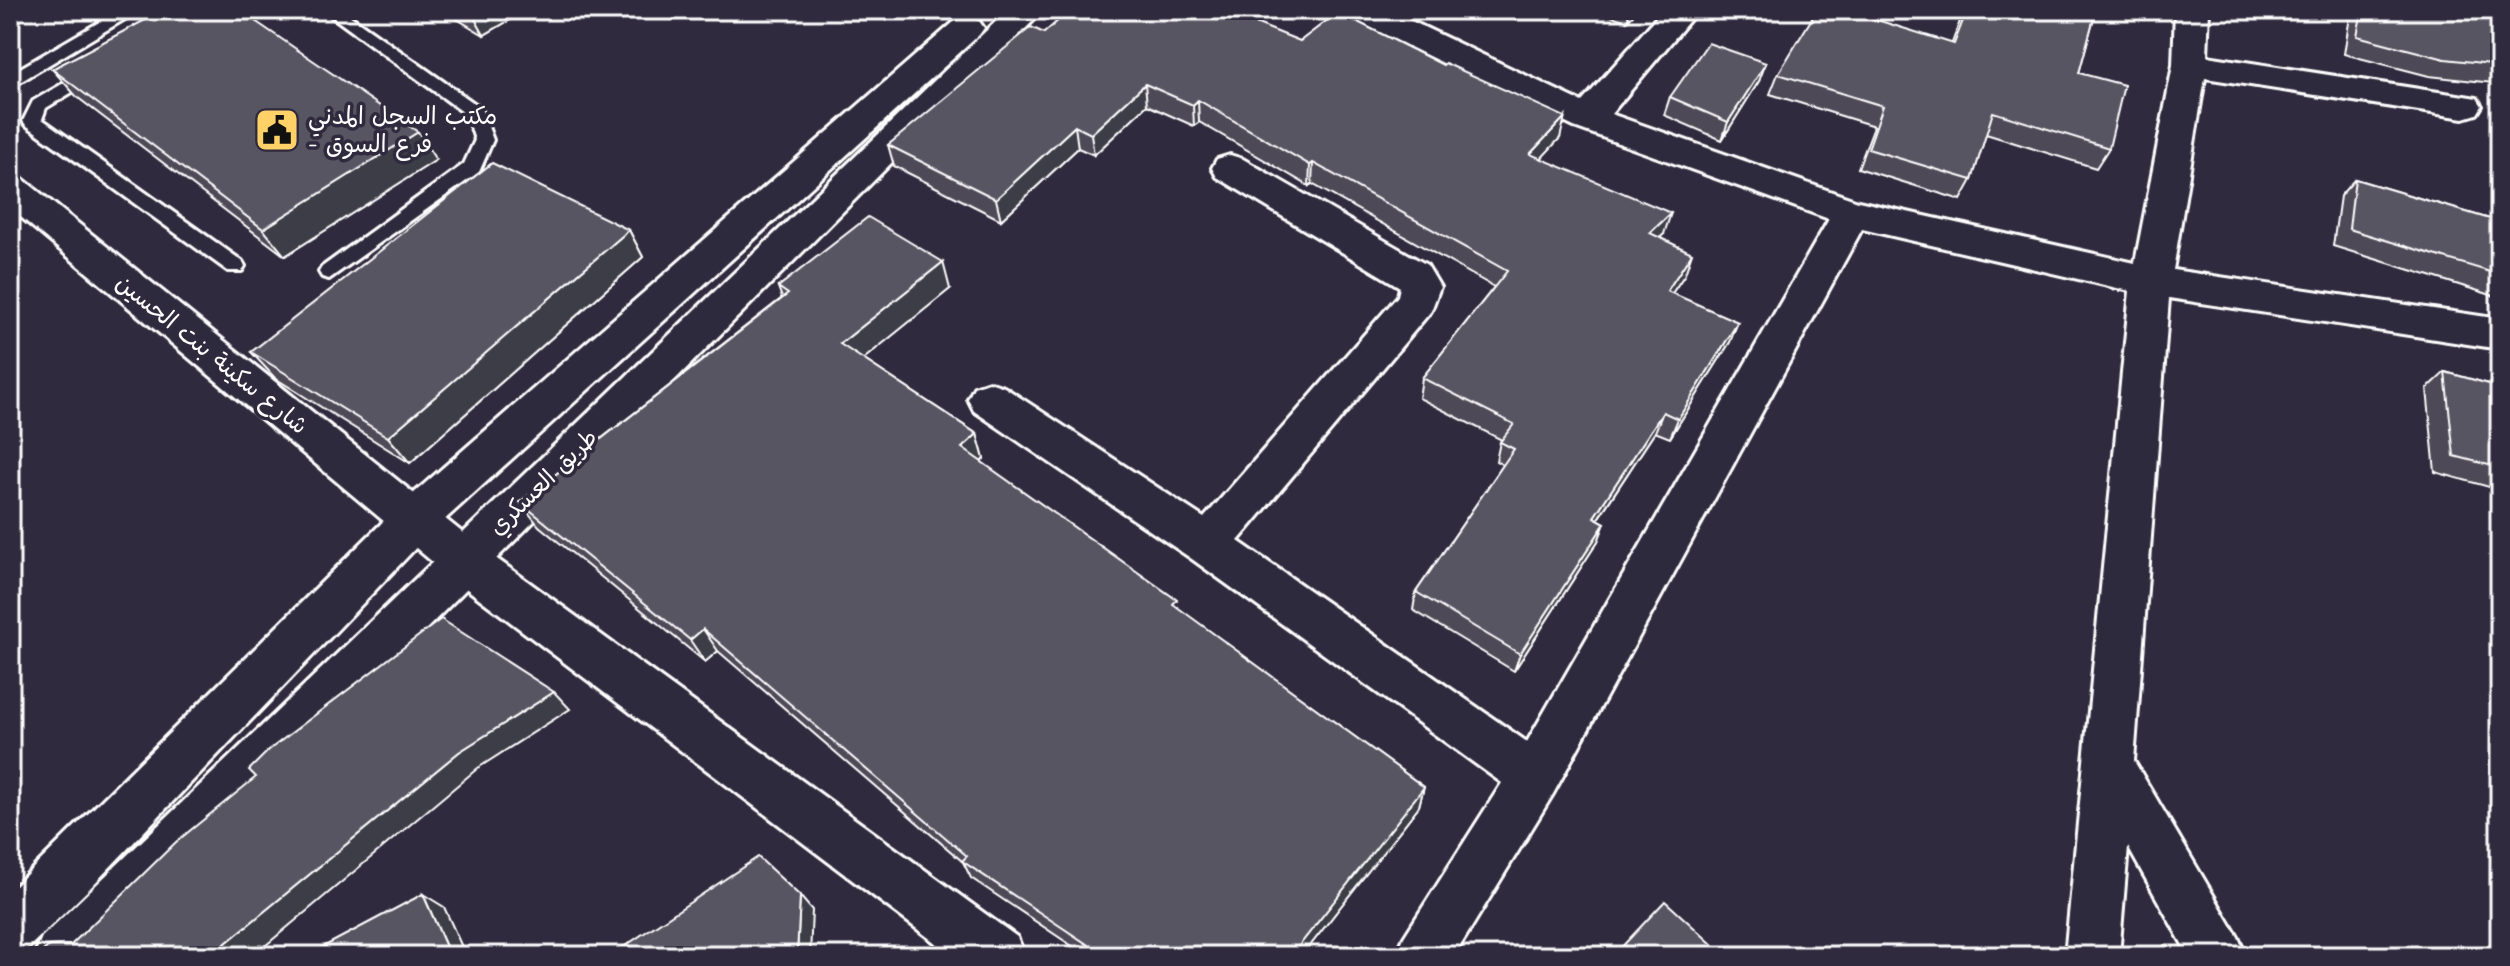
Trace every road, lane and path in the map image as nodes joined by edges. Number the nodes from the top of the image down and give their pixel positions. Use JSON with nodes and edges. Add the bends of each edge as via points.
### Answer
{"nodes":[{"id":1,"x":132,"y":10,"type":"edge"},
{"id":2,"x":331,"y":10,"type":"edge"},
{"id":3,"x":987,"y":10,"type":"edge"},
{"id":4,"x":1027,"y":10,"type":"edge"},
{"id":5,"x":1361,"y":10,"type":"edge"},
{"id":6,"x":1681,"y":10,"type":"edge"},
{"id":7,"x":2192,"y":10,"type":"edge"},
{"id":8,"x":109,"y":63,"type":"edge"},
{"id":9,"x":2190,"y":65,"type":"junction"},
{"id":10,"x":10,"y":82,"type":"edge"},
{"id":11,"x":2464,"y":106,"type":"dead end"},
{"id":12,"x":1587,"y":119,"type":"junction"},
{"id":13,"x":1230,"y":168,"type":"dead end"},
{"id":14,"x":10,"y":188,"type":"edge"},
{"id":15,"x":1852,"y":213,"type":"junction"},
{"id":16,"x":235,"y":266,"type":"dead end"},
{"id":17,"x":329,"y":272,"type":"dead end"},
{"id":18,"x":2151,"y":281,"type":"junction"},
{"id":19,"x":2500,"y":334,"type":"edge"},
{"id":20,"x":989,"y":399,"type":"dead end"},
{"id":21,"x":414,"y":520,"type":"junction"},
{"id":22,"x":1208,"y":545,"type":"junction"},
{"id":23,"x":463,"y":560,"type":"junction"},
{"id":24,"x":2107,"y":762,"type":"junction"},
{"id":25,"x":1535,"y":777,"type":"junction"},
{"id":26,"x":10,"y":928,"type":"edge"},
{"id":27,"x":61,"y":956,"type":"edge"},
{"id":28,"x":998,"y":956,"type":"edge"},
{"id":29,"x":1423,"y":956,"type":"edge"},
{"id":30,"x":2092,"y":956,"type":"edge"},
{"id":31,"x":2219,"y":956,"type":"edge"}],
"edges":[{"from":1,"to":10,"type":"lane"},
{"from":2,"to":17,"type":"lane","via":[[475,112],[484,140],[472,168]]},
{"from":3,"to":21,"type":"street"},
{"from":4,"to":23,"type":"street","name":"طريق العسكري"},
{"from":5,"to":12,"type":"street"},
{"from":6,"to":12,"type":"street"},
{"from":7,"to":9,"type":"street"},
{"from":8,"to":16,"type":"lane","via":[[39,105],[32,121]]},
{"from":9,"to":11,"type":"street"},
{"from":9,"to":18,"type":"street"},
{"from":12,"to":15,"type":"street"},
{"from":13,"to":22,"type":"street","via":[[1413,275],[1420,287],[1417,301]]},
{"from":14,"to":21,"type":"street","name":"شارع سكينة بنت الحسين"},
{"from":15,"to":18,"type":"street"},
{"from":15,"to":25,"type":"street"},
{"from":18,"to":19,"type":"street"},
{"from":18,"to":24,"type":"street"},
{"from":20,"to":22,"type":"street"},
{"from":21,"to":23,"type":"street","name":"شارع سكينة بنت الحسين"},
{"from":21,"to":26,"type":"street"},
{"from":22,"to":25,"type":"street"},
{"from":23,"to":27,"type":"street","name":"طريق العسكري"},
{"from":23,"to":28,"type":"street","name":"شارع سكينة بنت الحسين"},
{"from":24,"to":30,"type":"street"},
{"from":24,"to":31,"type":"street"},
{"from":25,"to":29,"type":"street"}]}
